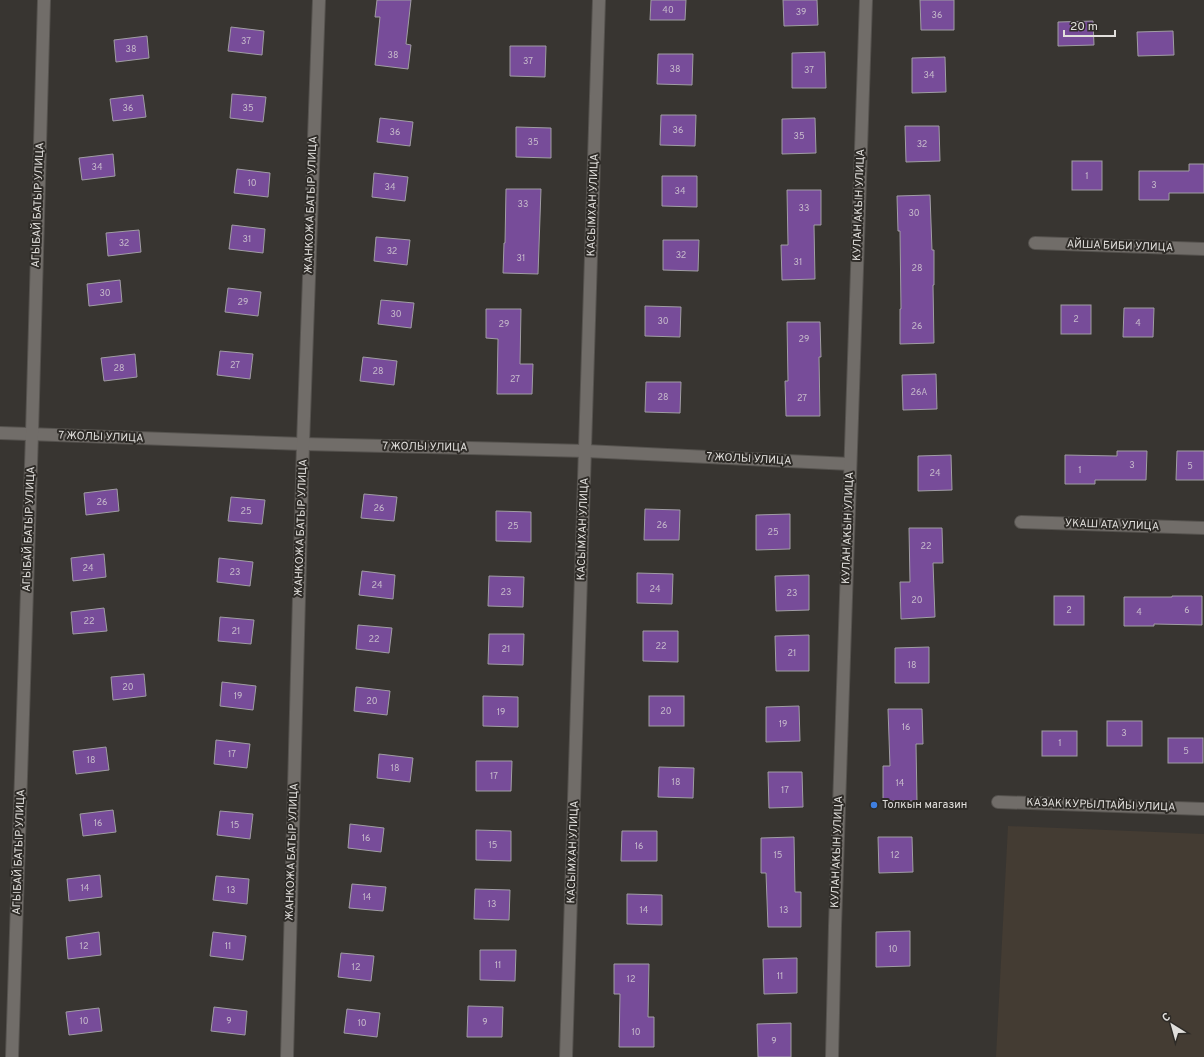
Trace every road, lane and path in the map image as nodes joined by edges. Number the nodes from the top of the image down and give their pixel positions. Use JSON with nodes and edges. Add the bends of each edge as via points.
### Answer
{"nodes":[{"id":1,"x":44,"y":0,"type":"edge"},
{"id":2,"x":319,"y":0,"type":"edge"},
{"id":3,"x":599,"y":0,"type":"edge"},
{"id":4,"x":866,"y":0,"type":"edge"},
{"id":5,"x":1035,"y":243,"type":"dead end"},
{"id":6,"x":1204,"y":249,"type":"edge"},
{"id":7,"x":0,"y":433,"type":"edge"},
{"id":8,"x":32,"y":434,"type":"junction"},
{"id":9,"x":303,"y":444,"type":"junction"},
{"id":10,"x":586,"y":451,"type":"junction"},
{"id":11,"x":850,"y":464,"type":"junction"},
{"id":12,"x":1021,"y":522,"type":"dead end"},
{"id":13,"x":1204,"y":528,"type":"edge"},
{"id":14,"x":998,"y":802,"type":"dead end"},
{"id":15,"x":1204,"y":809,"type":"edge"},
{"id":16,"x":12,"y":1057,"type":"edge"},
{"id":17,"x":287,"y":1057,"type":"edge"},
{"id":18,"x":566,"y":1057,"type":"edge"},
{"id":19,"x":832,"y":1057,"type":"edge"}],
"edges":[{"from":1,"to":8,"type":"street","name":"АГЫБАЙ БАТЫР УЛИЦА"},
{"from":2,"to":9,"type":"street","name":"ЖАНКОЖА БАТЫР УЛИЦА"},
{"from":3,"to":10,"type":"street","name":"КАСЫМХАН УЛИЦА"},
{"from":4,"to":11,"type":"street","name":"КУЛАН АКЫН УЛИЦА"},
{"from":5,"to":6,"type":"street","name":"АЙША БИБИ УЛИЦА"},
{"from":7,"to":8,"type":"street","name":"7 ЖОЛЫ УЛИЦА"},
{"from":8,"to":9,"type":"street","name":"7 ЖОЛЫ УЛИЦА"},
{"from":8,"to":16,"type":"street","name":"АГЫБАЙ БАТЫР УЛИЦА"},
{"from":9,"to":10,"type":"street","name":"7 ЖОЛЫ УЛИЦА"},
{"from":9,"to":17,"type":"street","name":"ЖАНКОЖА БАТЫР УЛИЦА"},
{"from":10,"to":11,"type":"street","name":"7 ЖОЛЫ УЛИЦА"},
{"from":10,"to":18,"type":"street","name":"КАСЫМХАН УЛИЦА"},
{"from":11,"to":19,"type":"street","name":"КУЛАН АКЫН УЛИЦА"},
{"from":12,"to":13,"type":"street","name":"УКАШ АТА УЛИЦА"},
{"from":14,"to":15,"type":"street","name":"КАЗАК КУРЫЛТАЙЫ УЛИЦА"}]}
